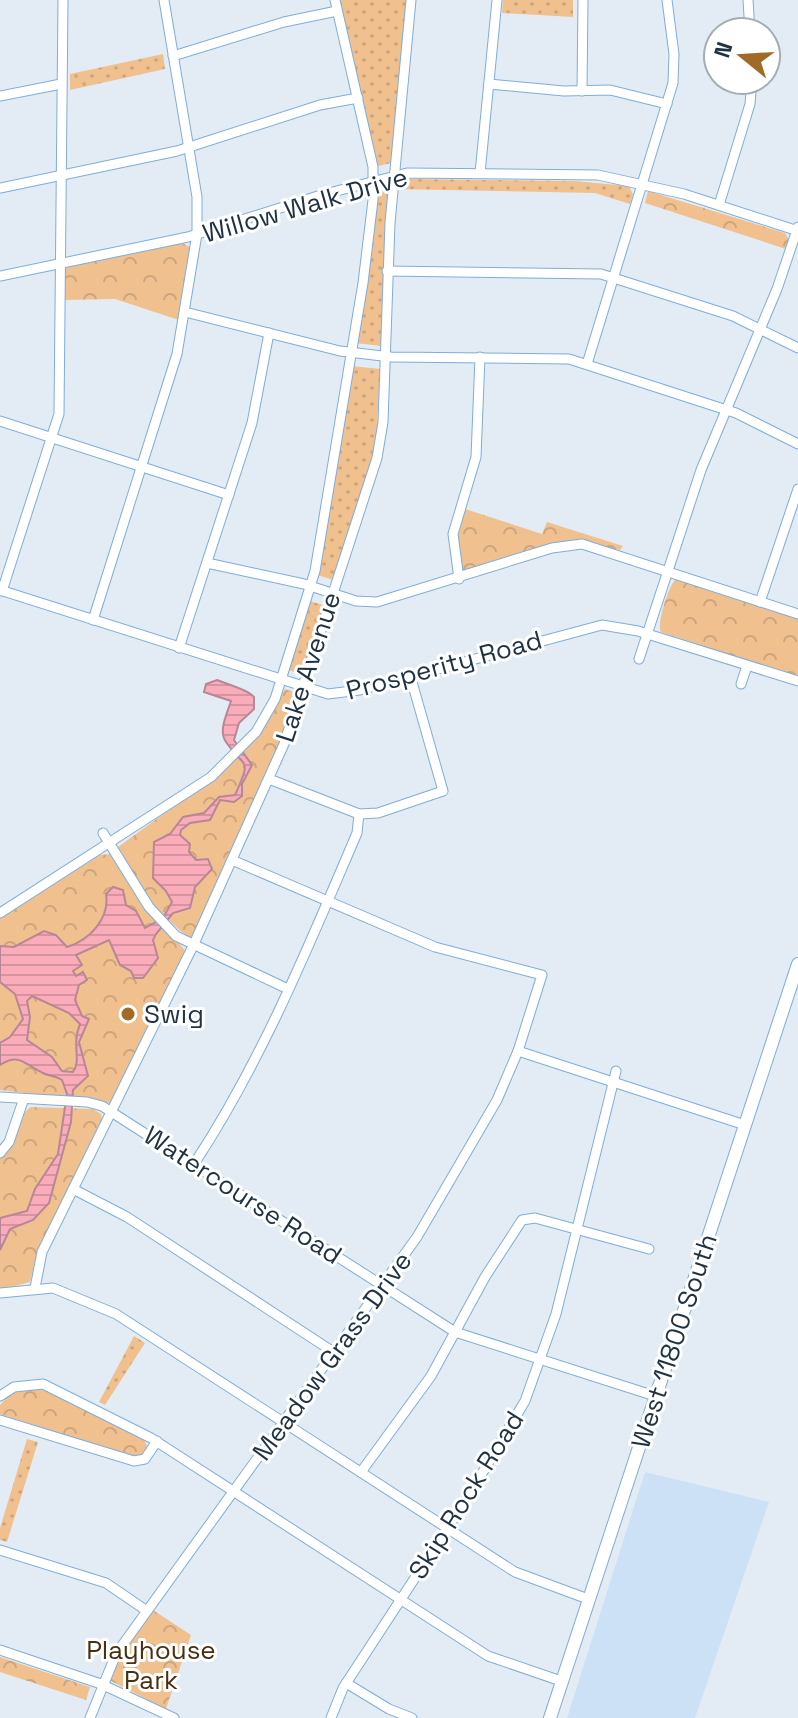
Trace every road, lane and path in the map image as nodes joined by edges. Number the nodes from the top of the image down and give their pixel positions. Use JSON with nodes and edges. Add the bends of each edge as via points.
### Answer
{"nodes":[{"id":1,"x":63,"y":0,"type":"edge"},
{"id":2,"x":164,"y":0,"type":"edge"},
{"id":3,"x":335,"y":0,"type":"edge"},
{"id":4,"x":411,"y":0,"type":"edge"},
{"id":5,"x":497,"y":0,"type":"edge"},
{"id":6,"x":583,"y":0,"type":"edge"},
{"id":7,"x":667,"y":0,"type":"edge"},
{"id":8,"x":337,"y":11,"type":"junction"},
{"id":9,"x":173,"y":56,"type":"junction"},
{"id":10,"x":61,"y":84,"type":"junction"},
{"id":11,"x":489,"y":84,"type":"junction"},
{"id":12,"x":582,"y":91,"type":"junction"},
{"id":13,"x":0,"y":96,"type":"edge"},
{"id":14,"x":751,"y":96,"type":"edge"},
{"id":15,"x":358,"y":98,"type":"junction"},
{"id":16,"x":667,"y":104,"type":"junction"},
{"id":17,"x":188,"y":147,"type":"junction"},
{"id":18,"x":480,"y":173,"type":"junction"},
{"id":19,"x":394,"y":175,"type":"junction"},
{"id":20,"x":60,"y":176,"type":"junction"},
{"id":21,"x":374,"y":181,"type":"junction"},
{"id":22,"x":641,"y":183,"type":"junction"},
{"id":23,"x":0,"y":188,"type":"edge"},
{"id":24,"x":719,"y":205,"type":"junction"},
{"id":25,"x":798,"y":229,"type":"edge"},
{"id":26,"x":197,"y":234,"type":"junction"},
{"id":27,"x":58,"y":263,"type":"junction"},
{"id":28,"x":387,"y":271,"type":"junction"},
{"id":29,"x":0,"y":276,"type":"edge"},
{"id":30,"x":614,"y":276,"type":"junction"},
{"id":31,"x":185,"y":312,"type":"junction"},
{"id":32,"x":760,"y":329,"type":"junction"},
{"id":33,"x":269,"y":333,"type":"junction"},
{"id":34,"x":798,"y":348,"type":"edge"},
{"id":35,"x":352,"y":353,"type":"junction"},
{"id":36,"x":384,"y":357,"type":"junction"},
{"id":37,"x":480,"y":357,"type":"junction"},
{"id":38,"x":587,"y":364,"type":"junction"},
{"id":39,"x":727,"y":409,"type":"junction"},
{"id":40,"x":0,"y":421,"type":"edge"},
{"id":41,"x":52,"y":437,"type":"junction"},
{"id":42,"x":798,"y":444,"type":"edge"},
{"id":43,"x":143,"y":467,"type":"junction"},
{"id":44,"x":798,"y":489,"type":"edge"},
{"id":45,"x":229,"y":495,"type":"junction"},
{"id":46,"x":207,"y":563,"type":"junction"},
{"id":47,"x":668,"y":572,"type":"junction"},
{"id":48,"x":459,"y":579,"type":"junction"},
{"id":49,"x":311,"y":587,"type":"junction"},
{"id":50,"x":1,"y":590,"type":"edge"},
{"id":51,"x":333,"y":594,"type":"junction"},
{"id":52,"x":760,"y":602,"type":"junction"},
{"id":53,"x":798,"y":614,"type":"edge"},
{"id":54,"x":93,"y":620,"type":"junction"},
{"id":55,"x":647,"y":634,"type":"junction"},
{"id":56,"x":179,"y":648,"type":"junction"},
{"id":57,"x":639,"y":659,"type":"dead end"},
{"id":58,"x":747,"y":666,"type":"junction"},
{"id":59,"x":410,"y":675,"type":"junction"},
{"id":60,"x":281,"y":681,"type":"junction"},
{"id":61,"x":798,"y":681,"type":"edge"},
{"id":62,"x":741,"y":684,"type":"dead end"},
{"id":63,"x":303,"y":688,"type":"junction"},
{"id":64,"x":269,"y":779,"type":"junction"},
{"id":65,"x":359,"y":814,"type":"junction"},
{"id":66,"x":103,"y":833,"type":"dead end"},
{"id":67,"x":110,"y":845,"type":"junction"},
{"id":68,"x":232,"y":860,"type":"junction"},
{"id":69,"x":328,"y":900,"type":"junction"},
{"id":70,"x":0,"y":913,"type":"edge"},
{"id":71,"x":193,"y":946,"type":"junction"},
{"id":72,"x":798,"y":964,"type":"edge"},
{"id":73,"x":288,"y":989,"type":"junction"},
{"id":74,"x":518,"y":1051,"type":"junction"},
{"id":75,"x":614,"y":1076,"type":"junction"},
{"id":76,"x":0,"y":1097,"type":"edge"},
{"id":77,"x":23,"y":1101,"type":"junction"},
{"id":78,"x":112,"y":1111,"type":"junction"},
{"id":79,"x":745,"y":1125,"type":"junction"},
{"id":80,"x":0,"y":1153,"type":"edge"},
{"id":81,"x":194,"y":1164,"type":"junction"},
{"id":82,"x":73,"y":1189,"type":"junction"},
{"id":83,"x":577,"y":1228,"type":"junction"},
{"id":84,"x":649,"y":1249,"type":"dead end"},
{"id":85,"x":384,"y":1286,"type":"junction"},
{"id":86,"x":35,"y":1288,"type":"junction"},
{"id":87,"x":0,"y":1293,"type":"edge"},
{"id":88,"x":455,"y":1332,"type":"junction"},
{"id":89,"x":335,"y":1353,"type":"junction"},
{"id":90,"x":540,"y":1361,"type":"junction"},
{"id":91,"x":0,"y":1396,"type":"edge"},
{"id":92,"x":655,"y":1396,"type":"junction"},
{"id":93,"x":0,"y":1420,"type":"edge"},
{"id":94,"x":285,"y":1422,"type":"junction"},
{"id":95,"x":157,"y":1441,"type":"junction"},
{"id":96,"x":361,"y":1472,"type":"junction"},
{"id":97,"x":235,"y":1492,"type":"junction"},
{"id":98,"x":447,"y":1528,"type":"junction"},
{"id":99,"x":0,"y":1550,"type":"edge"},
{"id":100,"x":588,"y":1599,"type":"junction"},
{"id":101,"x":401,"y":1600,"type":"junction"},
{"id":102,"x":147,"y":1611,"type":"junction"},
{"id":103,"x":0,"y":1650,"type":"edge"},
{"id":104,"x":561,"y":1681,"type":"junction"},
{"id":105,"x":346,"y":1683,"type":"junction"},
{"id":106,"x":101,"y":1684,"type":"junction"},
{"id":107,"x":90,"y":1718,"type":"edge"},
{"id":108,"x":174,"y":1718,"type":"edge"},
{"id":109,"x":331,"y":1718,"type":"edge"},
{"id":110,"x":412,"y":1718,"type":"edge"},
{"id":111,"x":550,"y":1718,"type":"edge"}],
"edges":[{"from":1,"to":10,"type":"street"},
{"from":2,"to":9,"type":"street"},
{"from":3,"to":8,"type":"street","name":"Lake Avenue"},
{"from":4,"to":19,"type":"street","name":"Lake Avenue"},
{"from":5,"to":11,"type":"street"},
{"from":6,"to":12,"type":"street"},
{"from":7,"to":16,"type":"street","via":[[675,63]]},
{"from":8,"to":9,"type":"street"},
{"from":8,"to":15,"type":"street","name":"Lake Avenue"},
{"from":9,"to":17,"type":"street"},
{"from":10,"to":13,"type":"street"},
{"from":10,"to":20,"type":"street"},
{"from":11,"to":12,"type":"street"},
{"from":11,"to":18,"type":"street"},
{"from":12,"to":16,"type":"street","via":[[619,92]]},
{"from":14,"to":24,"type":"street"},
{"from":15,"to":17,"type":"street"},
{"from":15,"to":21,"type":"street","name":"Lake Avenue"},
{"from":16,"to":22,"type":"street"},
{"from":17,"to":20,"type":"street"},
{"from":17,"to":26,"type":"street"},
{"from":18,"to":19,"type":"street","name":"Willow Walk Drive"},
{"from":18,"to":22,"type":"street","name":"Willow Walk Drive","via":[[586,174]]},
{"from":19,"to":21,"type":"street","name":"Willow Walk Drive"},
{"from":19,"to":28,"type":"street","name":"Lake Avenue"},
{"from":20,"to":23,"type":"street"},
{"from":20,"to":27,"type":"street"},
{"from":21,"to":26,"type":"street","name":"Willow Walk Drive"},
{"from":21,"to":35,"type":"street","name":"Lake Avenue"},
{"from":22,"to":24,"type":"street","name":"Willow Walk Drive"},
{"from":22,"to":30,"type":"street"},
{"from":24,"to":25,"type":"street","name":"Willow Walk Drive"},
{"from":25,"to":32,"type":"street"},
{"from":26,"to":27,"type":"street","name":"Willow Walk Drive"},
{"from":26,"to":31,"type":"street"},
{"from":27,"to":29,"type":"street","name":"Willow Walk Drive"},
{"from":27,"to":41,"type":"street","via":[[59,407]]},
{"from":28,"to":30,"type":"street"},
{"from":28,"to":36,"type":"street","name":"Lake Avenue"},
{"from":30,"to":32,"type":"street"},
{"from":30,"to":38,"type":"street"},
{"from":31,"to":33,"type":"street"},
{"from":31,"to":43,"type":"street"},
{"from":32,"to":34,"type":"street"},
{"from":32,"to":39,"type":"street"},
{"from":33,"to":35,"type":"street"},
{"from":33,"to":45,"type":"street","via":[[254,417]]},
{"from":35,"to":36,"type":"street"},
{"from":35,"to":49,"type":"street","name":"Lake Avenue"},
{"from":36,"to":37,"type":"street"},
{"from":36,"to":51,"type":"street","name":"Lake Avenue","via":[[381,441]]},
{"from":37,"to":38,"type":"street"},
{"from":37,"to":48,"type":"street","via":[[476,457],[453,534]]},
{"from":38,"to":39,"type":"street"},
{"from":39,"to":42,"type":"street"},
{"from":39,"to":47,"type":"street"},
{"from":40,"to":41,"type":"street"},
{"from":41,"to":43,"type":"street"},
{"from":41,"to":50,"type":"street"},
{"from":43,"to":45,"type":"street"},
{"from":43,"to":54,"type":"street"},
{"from":44,"to":52,"type":"street"},
{"from":45,"to":46,"type":"street"},
{"from":46,"to":49,"type":"street"},
{"from":46,"to":56,"type":"street"},
{"from":47,"to":48,"type":"street","via":[[573,544]]},
{"from":47,"to":52,"type":"street"},
{"from":47,"to":55,"type":"street"},
{"from":48,"to":51,"type":"street","via":[[377,602]]},
{"from":49,"to":51,"type":"street"},
{"from":49,"to":60,"type":"street","name":"Lake Avenue"},
{"from":50,"to":54,"type":"street","name":"Prosperity Road"},
{"from":51,"to":63,"type":"street","name":"Lake Avenue"},
{"from":52,"to":53,"type":"street"},
{"from":54,"to":56,"type":"street","name":"Prosperity Road"},
{"from":55,"to":57,"type":"street"},
{"from":55,"to":58,"type":"street","name":"Prosperity Road"},
{"from":55,"to":59,"type":"street","name":"Prosperity Road","via":[[618,625],[593,626]]},
{"from":56,"to":60,"type":"street","name":"Prosperity Road"},
{"from":58,"to":61,"type":"street","name":"Prosperity Road"},
{"from":58,"to":62,"type":"street"},
{"from":59,"to":63,"type":"street","name":"Prosperity Road","via":[[344,693]]},
{"from":59,"to":65,"type":"street","via":[[443,791],[378,813]]},
{"from":60,"to":63,"type":"street","name":"Prosperity Road"},
{"from":60,"to":67,"type":"street","name":"Lake Avenue","via":[[270,711],[232,758]]},
{"from":63,"to":64,"type":"street","name":"Lake Avenue"},
{"from":64,"to":65,"type":"street"},
{"from":64,"to":68,"type":"street","name":"Lake Avenue"},
{"from":65,"to":69,"type":"street","via":[[357,833]]},
{"from":66,"to":67,"type":"street"},
{"from":67,"to":70,"type":"street","name":"Lake Avenue"},
{"from":67,"to":71,"type":"street","via":[[155,914]]},
{"from":68,"to":69,"type":"street"},
{"from":68,"to":71,"type":"street","name":"Lake Avenue"},
{"from":69,"to":73,"type":"street"},
{"from":69,"to":74,"type":"street","name":"Meadow Grass Drive","via":[[435,947],[542,975]]},
{"from":71,"to":73,"type":"street"},
{"from":71,"to":78,"type":"street","name":"Lake Avenue"},
{"from":72,"to":79,"type":"main road","name":"West 11800 South"},
{"from":73,"to":81,"type":"street","via":[[242,1085]]},
{"from":74,"to":75,"type":"street"},
{"from":74,"to":85,"type":"street","name":"Meadow Grass Drive","via":[[487,1119]]},
{"from":75,"to":79,"type":"street"},
{"from":75,"to":83,"type":"street","name":"Skip Rock Road"},
{"from":76,"to":77,"type":"street","name":"Watercourse Road"},
{"from":77,"to":78,"type":"street","name":"Watercourse Road","via":[[91,1103]]},
{"from":77,"to":80,"type":"street"},
{"from":78,"to":81,"type":"street","name":"Watercourse Road"},
{"from":78,"to":82,"type":"street","name":"Lake Avenue"},
{"from":79,"to":92,"type":"main road","name":"West 11800 South"},
{"from":81,"to":85,"type":"street","name":"Watercourse Road"},
{"from":82,"to":86,"type":"street","name":"Lake Avenue","via":[[39,1258]]},
{"from":82,"to":89,"type":"street","via":[[139,1224]]},
{"from":83,"to":84,"type":"street"},
{"from":83,"to":88,"type":"street","via":[[532,1218],[520,1222]]},
{"from":83,"to":90,"type":"street","name":"Skip Rock Road"},
{"from":85,"to":88,"type":"street","name":"Watercourse Road"},
{"from":85,"to":89,"type":"street","name":"Meadow Grass Drive"},
{"from":86,"to":87,"type":"street"},
{"from":86,"to":94,"type":"street","via":[[68,1291],[116,1314]]},
{"from":88,"to":90,"type":"street","name":"Watercourse Road"},
{"from":88,"to":96,"type":"street","via":[[431,1376]]},
{"from":89,"to":94,"type":"street","name":"Meadow Grass Drive"},
{"from":90,"to":92,"type":"street","name":"Watercourse Road"},
{"from":90,"to":98,"type":"street","name":"Skip Rock Road","via":[[512,1427]]},
{"from":91,"to":95,"type":"street","via":[[11,1388],[43,1384]]},
{"from":92,"to":100,"type":"main road","name":"West 11800 South"},
{"from":93,"to":95,"type":"street","via":[[134,1461],[145,1459]]},
{"from":94,"to":96,"type":"street"},
{"from":94,"to":97,"type":"street","name":"Meadow Grass Drive"},
{"from":95,"to":97,"type":"street"},
{"from":96,"to":98,"type":"street"},
{"from":97,"to":101,"type":"street"},
{"from":97,"to":102,"type":"street","name":"Meadow Grass Drive"},
{"from":98,"to":100,"type":"street","via":[[523,1577]]},
{"from":98,"to":101,"type":"street","name":"Skip Rock Road"},
{"from":99,"to":102,"type":"street","via":[[106,1583]]},
{"from":100,"to":104,"type":"main road","name":"West 11800 South"},
{"from":101,"to":104,"type":"street","via":[[493,1659]]},
{"from":101,"to":105,"type":"street","name":"Skip Rock Road"},
{"from":102,"to":106,"type":"street","name":"Meadow Grass Drive"},
{"from":103,"to":106,"type":"street"},
{"from":104,"to":111,"type":"main road","name":"West 11800 South"},
{"from":105,"to":109,"type":"street","name":"Skip Rock Road"},
{"from":105,"to":110,"type":"street"},
{"from":106,"to":107,"type":"street","name":"Meadow Grass Drive"},
{"from":106,"to":108,"type":"street"}]}
